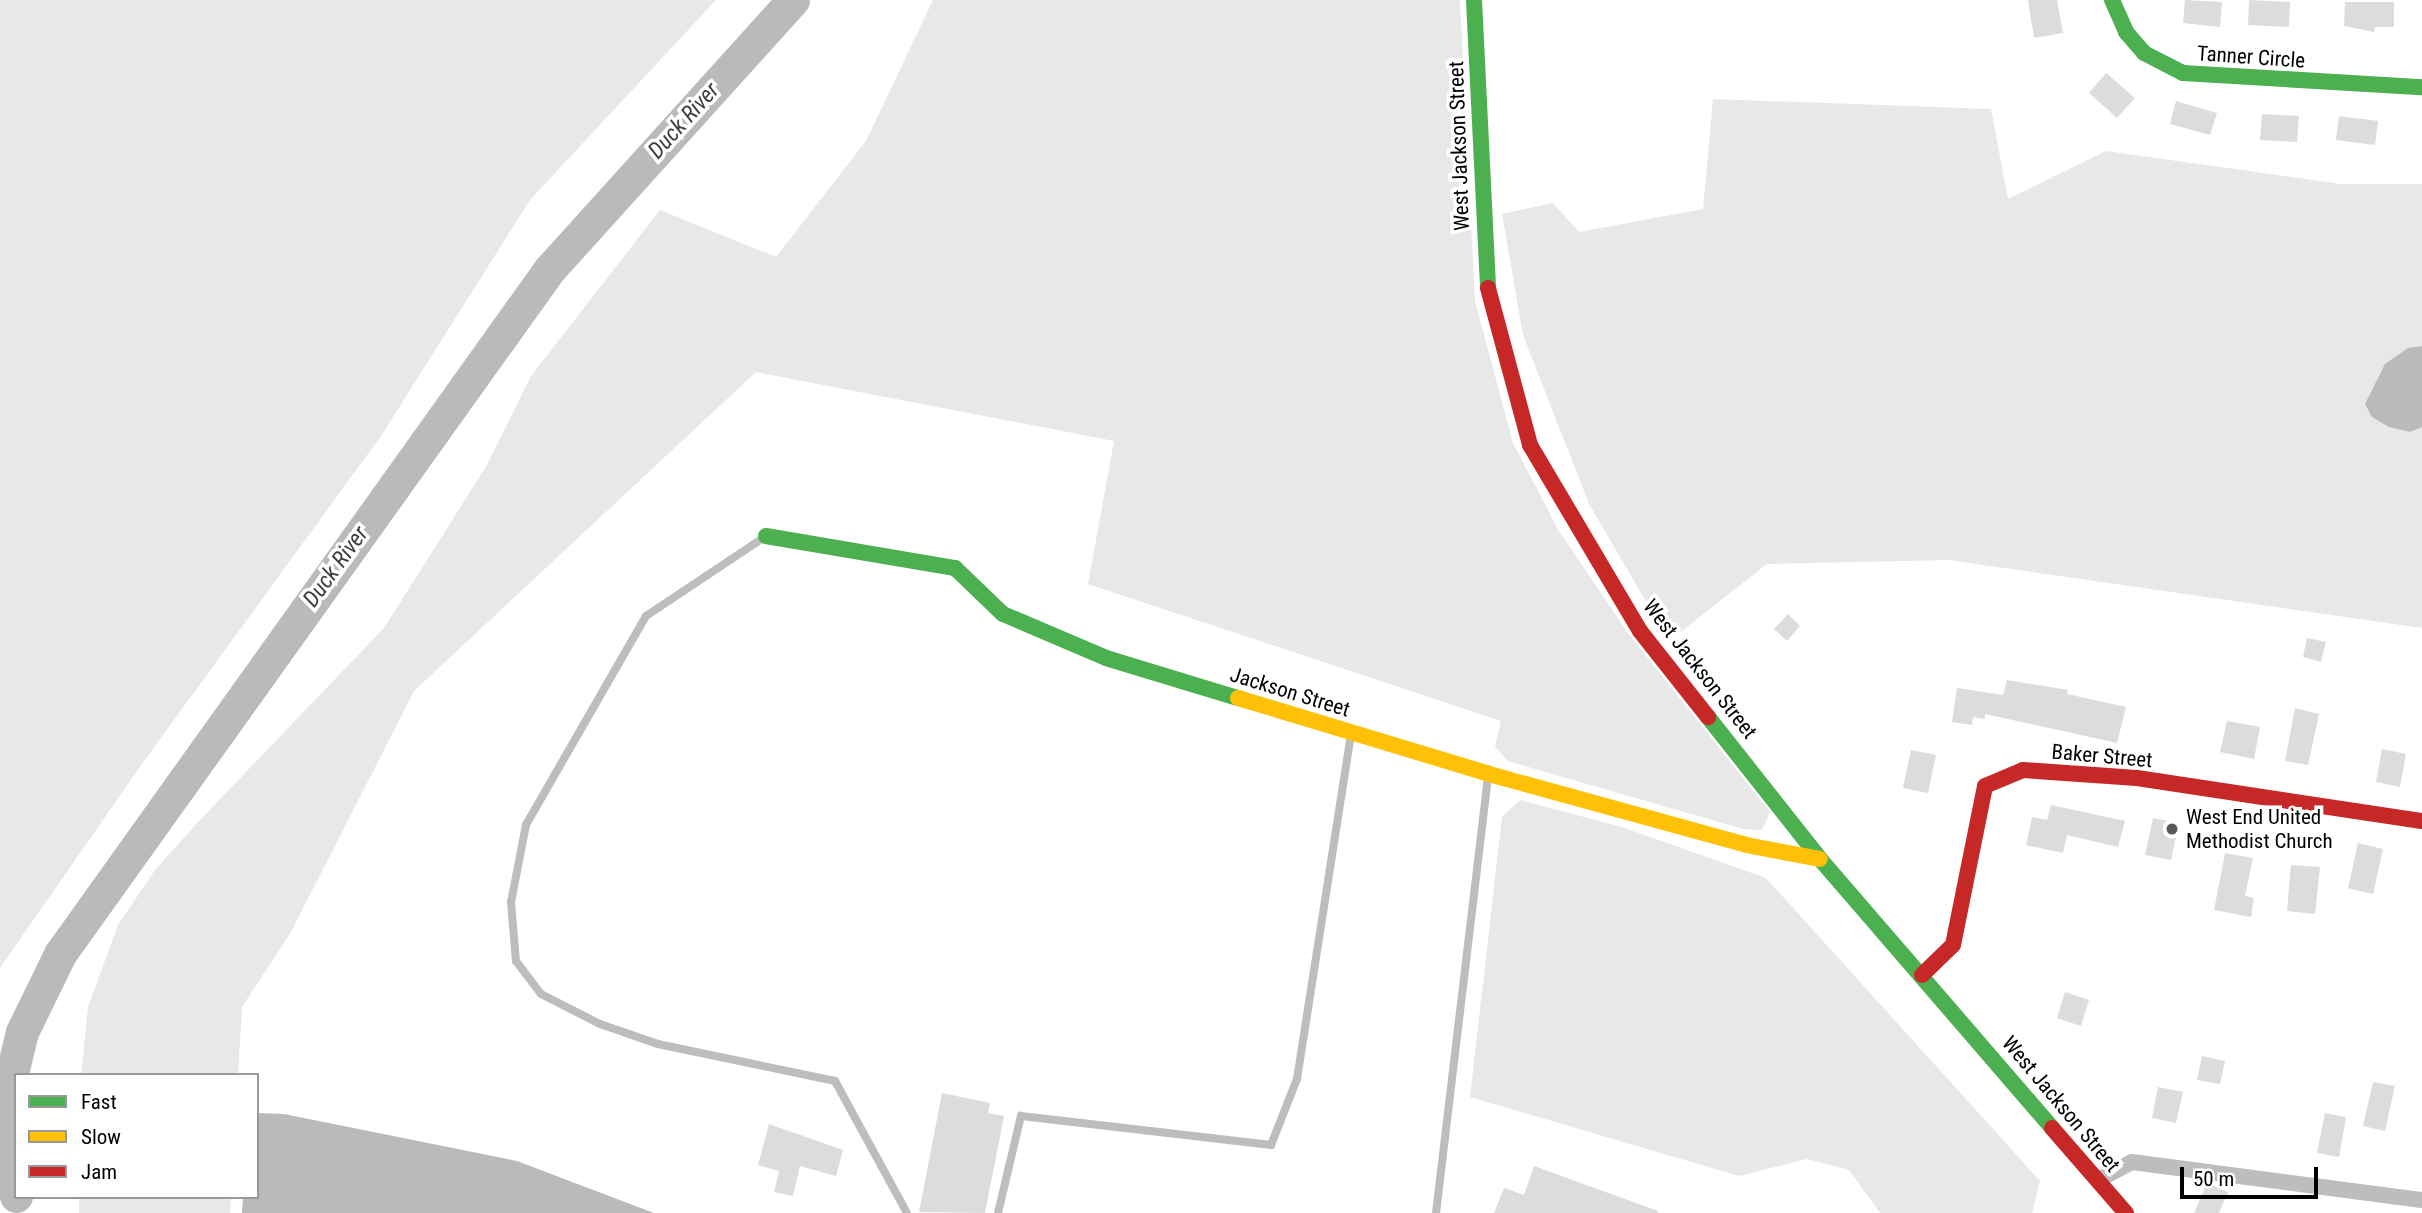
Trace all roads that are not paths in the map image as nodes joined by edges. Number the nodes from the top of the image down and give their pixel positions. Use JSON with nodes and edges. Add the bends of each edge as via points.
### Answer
{"nodes":[{"id":1,"x":1474,"y":0,"type":"edge"},
{"id":2,"x":2112,"y":0,"type":"edge"},
{"id":3,"x":2422,"y":87,"type":"edge"},
{"id":4,"x":766,"y":536,"type":"joint"},
{"id":5,"x":1352,"y":733,"type":"junction"},
{"id":6,"x":1489,"y":774,"type":"junction"},
{"id":7,"x":2422,"y":821,"type":"edge"},
{"id":8,"x":1820,"y":859,"type":"junction"},
{"id":9,"x":1923,"y":975,"type":"junction"},
{"id":10,"x":2098,"y":1180,"type":"junction"},
{"id":11,"x":2422,"y":1200,"type":"edge"},
{"id":12,"x":908,"y":1213,"type":"edge"},
{"id":13,"x":998,"y":1213,"type":"edge"},
{"id":14,"x":1436,"y":1213,"type":"edge"},
{"id":15,"x":2126,"y":1213,"type":"edge"}],
"edges":[{"from":1,"to":8,"type":"street","name":"West Jackson Street","via":[[1486,280],[1530,444],[1640,631]]},
{"from":2,"to":3,"type":"street","name":"Tanner Circle","via":[[2126,32],[2144,53],[2183,73]]},
{"from":4,"to":5,"type":"street","name":"Jackson Street","via":[[955,568],[1003,614],[1106,658]]},
{"from":4,"to":12,"type":"lane","via":[[646,616],[526,825],[511,902],[516,961],[541,994],[600,1024],[658,1044],[835,1081]]},
{"from":5,"to":6,"type":"street","name":"Jackson Street"},
{"from":5,"to":13,"type":"lane","via":[[1297,1079],[1271,1145],[1021,1116]]},
{"from":6,"to":8,"type":"street","name":"Jackson Street","via":[[1746,845]]},
{"from":6,"to":14,"type":"lane"},
{"from":7,"to":9,"type":"street","name":"Baker Street","via":[[2137,779],[2023,770],[1985,786],[1953,945]]},
{"from":8,"to":9,"type":"street","name":"West Jackson Street"},
{"from":9,"to":10,"type":"street","name":"West Jackson Street"},
{"from":10,"to":11,"type":"street","via":[[2132,1161]]},
{"from":10,"to":15,"type":"street","name":"West Jackson Street"}]}
